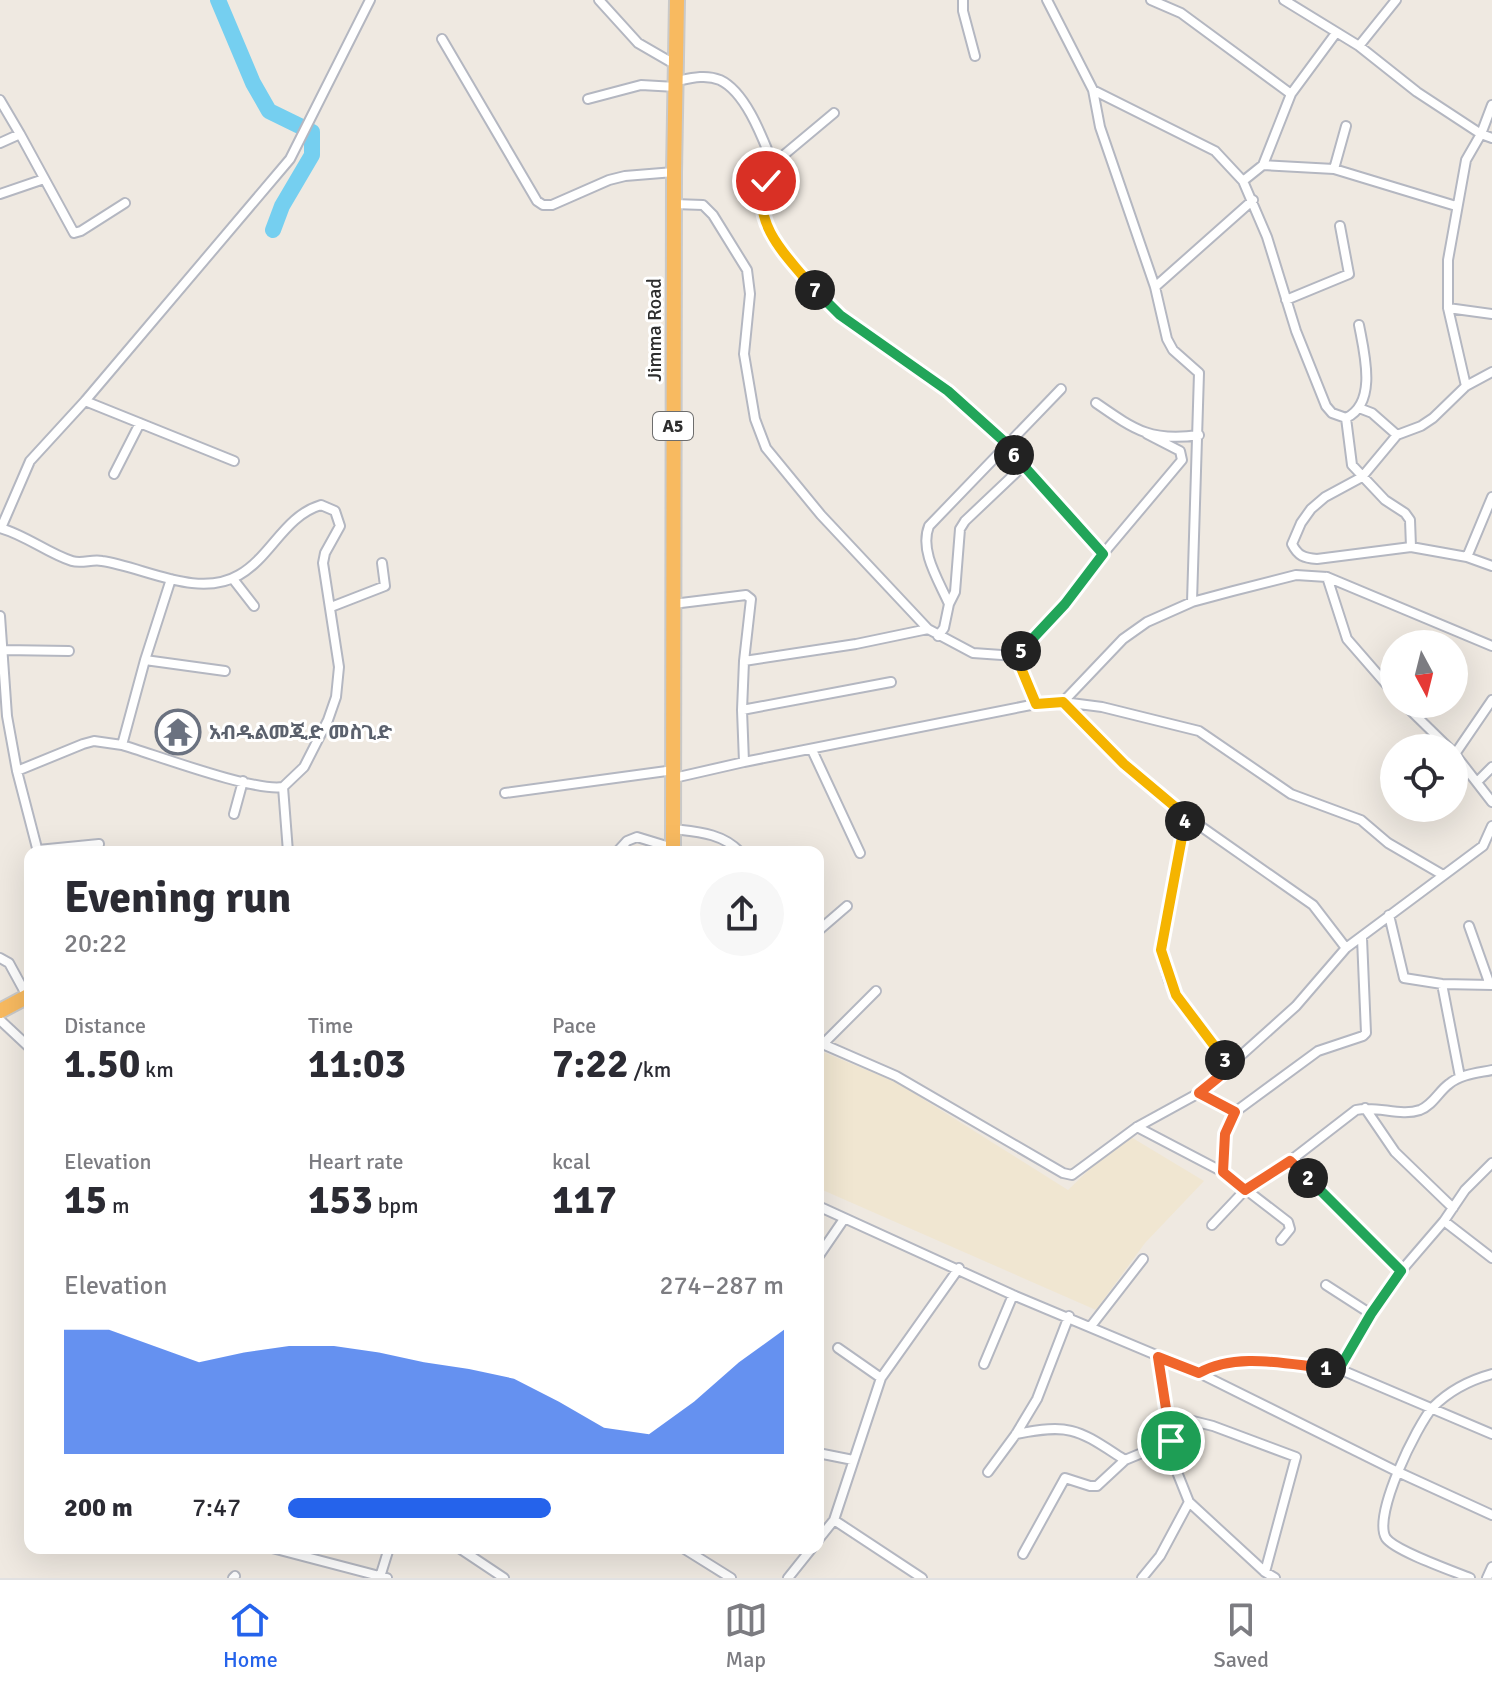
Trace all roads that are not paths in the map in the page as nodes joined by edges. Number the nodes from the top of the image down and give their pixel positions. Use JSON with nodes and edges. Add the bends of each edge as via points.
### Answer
{"nodes":[{"id":1,"x":370,"y":0,"type":"edge"},
{"id":2,"x":599,"y":0,"type":"edge"},
{"id":3,"x":677,"y":0,"type":"edge"},
{"id":4,"x":963,"y":0,"type":"edge"},
{"id":5,"x":1047,"y":0,"type":"edge"},
{"id":6,"x":1151,"y":0,"type":"edge"},
{"id":7,"x":1284,"y":0,"type":"edge"},
{"id":8,"x":1396,"y":0,"type":"edge"},
{"id":9,"x":1336,"y":33,"type":"junction"},
{"id":10,"x":442,"y":39,"type":"dead end"},
{"id":11,"x":1359,"y":46,"type":"junction"},
{"id":12,"x":975,"y":56,"type":"dead end"},
{"id":13,"x":676,"y":65,"type":"junction"},
{"id":14,"x":676,"y":84,"type":"junction"},
{"id":15,"x":1093,"y":90,"type":"junction"},
{"id":16,"x":1291,"y":94,"type":"junction"},
{"id":17,"x":588,"y":99,"type":"dead end"},
{"id":18,"x":0,"y":100,"type":"edge"},
{"id":19,"x":1492,"y":105,"type":"edge"},
{"id":20,"x":834,"y":113,"type":"dead end"},
{"id":21,"x":1346,"y":126,"type":"dead end"},
{"id":22,"x":20,"y":134,"type":"junction"},
{"id":23,"x":1481,"y":134,"type":"junction"},
{"id":24,"x":1492,"y":138,"type":"edge"},
{"id":25,"x":0,"y":143,"type":"edge"},
{"id":26,"x":773,"y":164,"type":"junction"},
{"id":27,"x":1263,"y":165,"type":"junction"},
{"id":28,"x":1334,"y":169,"type":"junction"},
{"id":29,"x":674,"y":172,"type":"junction"},
{"id":30,"x":44,"y":179,"type":"junction"},
{"id":31,"x":1243,"y":181,"type":"junction"},
{"id":32,"x":0,"y":194,"type":"edge"},
{"id":33,"x":1253,"y":200,"type":"junction"},
{"id":34,"x":125,"y":203,"type":"dead end"},
{"id":35,"x":674,"y":204,"type":"junction"},
{"id":36,"x":1456,"y":206,"type":"junction"},
{"id":37,"x":1340,"y":226,"type":"dead end"},
{"id":38,"x":1155,"y":287,"type":"junction"},
{"id":39,"x":1286,"y":300,"type":"junction"},
{"id":40,"x":1448,"y":308,"type":"junction"},
{"id":41,"x":1492,"y":314,"type":"edge"},
{"id":42,"x":1359,"y":325,"type":"dead end"},
{"id":43,"x":1492,"y":372,"type":"edge"},
{"id":44,"x":1466,"y":386,"type":"junction"},
{"id":45,"x":1061,"y":389,"type":"dead end"},
{"id":46,"x":85,"y":401,"type":"junction"},
{"id":47,"x":1096,"y":403,"type":"dead end"},
{"id":48,"x":1359,"y":408,"type":"junction"},
{"id":49,"x":1346,"y":418,"type":"junction"},
{"id":50,"x":140,"y":423,"type":"junction"},
{"id":51,"x":1147,"y":434,"type":"junction"},
{"id":52,"x":1199,"y":435,"type":"junction"},
{"id":53,"x":1397,"y":435,"type":"junction"},
{"id":54,"x":1007,"y":444,"type":"junction"},
{"id":55,"x":234,"y":461,"type":"dead end"},
{"id":56,"x":1022,"y":467,"type":"junction"},
{"id":57,"x":114,"y":474,"type":"dead end"},
{"id":58,"x":1362,"y":477,"type":"junction"},
{"id":59,"x":1492,"y":497,"type":"edge"},
{"id":60,"x":0,"y":528,"type":"edge"},
{"id":61,"x":1411,"y":547,"type":"junction"},
{"id":62,"x":1103,"y":554,"type":"junction"},
{"id":63,"x":1467,"y":557,"type":"junction"},
{"id":64,"x":382,"y":563,"type":"dead end"},
{"id":65,"x":1492,"y":566,"type":"edge"},
{"id":66,"x":1327,"y":577,"type":"junction"},
{"id":67,"x":171,"y":579,"type":"junction"},
{"id":68,"x":233,"y":579,"type":"junction"},
{"id":69,"x":1192,"y":602,"type":"junction"},
{"id":70,"x":673,"y":604,"type":"junction"},
{"id":71,"x":949,"y":604,"type":"junction"},
{"id":72,"x":254,"y":606,"type":"dead end"},
{"id":73,"x":331,"y":607,"type":"junction"},
{"id":74,"x":0,"y":616,"type":"edge"},
{"id":75,"x":928,"y":629,"type":"junction"},
{"id":76,"x":938,"y":636,"type":"junction"},
{"id":77,"x":1492,"y":646,"type":"edge"},
{"id":78,"x":3,"y":650,"type":"junction"},
{"id":79,"x":69,"y":651,"type":"dead end"},
{"id":80,"x":1016,"y":656,"type":"junction"},
{"id":81,"x":145,"y":660,"type":"junction"},
{"id":82,"x":744,"y":661,"type":"junction"},
{"id":83,"x":225,"y":671,"type":"dead end"},
{"id":84,"x":1380,"y":677,"type":"edge"},
{"id":85,"x":891,"y":682,"type":"dead end"},
{"id":86,"x":1492,"y":700,"type":"edge"},
{"id":87,"x":1063,"y":702,"type":"junction"},
{"id":88,"x":1036,"y":704,"type":"junction"},
{"id":89,"x":742,"y":710,"type":"junction"},
{"id":90,"x":4,"y":717,"type":"edge"},
{"id":91,"x":1418,"y":718,"type":"edge"},
{"id":92,"x":1435,"y":734,"type":"edge"},
{"id":93,"x":1468,"y":734,"type":"edge"},
{"id":94,"x":122,"y":745,"type":"junction"},
{"id":95,"x":812,"y":750,"type":"junction"},
{"id":96,"x":744,"y":762,"type":"junction"},
{"id":97,"x":1492,"y":767,"type":"edge"},
{"id":98,"x":1468,"y":769,"type":"edge"},
{"id":99,"x":17,"y":771,"type":"junction"},
{"id":100,"x":674,"y":774,"type":"junction"},
{"id":101,"x":243,"y":781,"type":"junction"},
{"id":102,"x":1478,"y":781,"type":"junction"},
{"id":103,"x":283,"y":787,"type":"junction"},
{"id":104,"x":505,"y":793,"type":"dead end"},
{"id":105,"x":1492,"y":802,"type":"edge"},
{"id":106,"x":234,"y":814,"type":"dead end"},
{"id":107,"x":1186,"y":816,"type":"junction"},
{"id":108,"x":1492,"y":826,"type":"edge"},
{"id":109,"x":673,"y":829,"type":"junction"},
{"id":110,"x":99,"y":844,"type":"dead end"},
{"id":111,"x":37,"y":846,"type":"edge"},
{"id":112,"x":82,"y":846,"type":"edge"},
{"id":113,"x":288,"y":846,"type":"edge"},
{"id":114,"x":622,"y":846,"type":"edge"},
{"id":115,"x":662,"y":846,"type":"edge"},
{"id":116,"x":673,"y":846,"type":"edge"},
{"id":117,"x":734,"y":846,"type":"edge"},
{"id":118,"x":860,"y":853,"type":"dead end"},
{"id":119,"x":1443,"y":875,"type":"junction"},
{"id":120,"x":847,"y":906,"type":"dead end"},
{"id":121,"x":1389,"y":915,"type":"junction"},
{"id":122,"x":824,"y":926,"type":"edge"},
{"id":123,"x":1469,"y":926,"type":"dead end"},
{"id":124,"x":1362,"y":938,"type":"junction"},
{"id":125,"x":1346,"y":948,"type":"junction"},
{"id":126,"x":0,"y":958,"type":"edge"},
{"id":127,"x":1442,"y":984,"type":"junction"},
{"id":128,"x":1491,"y":985,"type":"edge"},
{"id":129,"x":24,"y":988,"type":"edge"},
{"id":130,"x":876,"y":991,"type":"dead end"},
{"id":131,"x":24,"y":999,"type":"edge"},
{"id":132,"x":0,"y":1011,"type":"edge"},
{"id":133,"x":0,"y":1020,"type":"edge"},
{"id":134,"x":824,"y":1040,"type":"edge"},
{"id":135,"x":24,"y":1042,"type":"edge"},
{"id":136,"x":824,"y":1044,"type":"edge"},
{"id":137,"x":1231,"y":1067,"type":"junction"},
{"id":138,"x":1492,"y":1070,"type":"edge"},
{"id":139,"x":1460,"y":1077,"type":"junction"},
{"id":140,"x":1199,"y":1093,"type":"junction"},
{"id":141,"x":1365,"y":1108,"type":"junction"},
{"id":142,"x":1235,"y":1112,"type":"junction"},
{"id":143,"x":1137,"y":1127,"type":"junction"},
{"id":144,"x":1290,"y":1161,"type":"junction"},
{"id":145,"x":1492,"y":1163,"type":"edge"},
{"id":146,"x":1223,"y":1172,"type":"junction"},
{"id":147,"x":1245,"y":1190,"type":"junction"},
{"id":148,"x":1453,"y":1208,"type":"junction"},
{"id":149,"x":824,"y":1209,"type":"edge"},
{"id":150,"x":844,"y":1219,"type":"junction"},
{"id":151,"x":1444,"y":1221,"type":"junction"},
{"id":152,"x":1212,"y":1225,"type":"dead end"},
{"id":153,"x":1281,"y":1240,"type":"dead end"},
{"id":154,"x":824,"y":1248,"type":"edge"},
{"id":155,"x":1492,"y":1258,"type":"edge"},
{"id":156,"x":1143,"y":1259,"type":"dead end"},
{"id":157,"x":959,"y":1268,"type":"junction"},
{"id":158,"x":1401,"y":1271,"type":"junction"},
{"id":159,"x":1326,"y":1285,"type":"dead end"},
{"id":160,"x":1013,"y":1295,"type":"junction"},
{"id":161,"x":1371,"y":1314,"type":"junction"},
{"id":162,"x":1069,"y":1316,"type":"junction"},
{"id":163,"x":1091,"y":1326,"type":"junction"},
{"id":164,"x":838,"y":1348,"type":"dead end"},
{"id":165,"x":1158,"y":1357,"type":"junction"},
{"id":166,"x":984,"y":1364,"type":"dead end"},
{"id":167,"x":1339,"y":1369,"type":"junction"},
{"id":168,"x":1199,"y":1373,"type":"junction"},
{"id":169,"x":1492,"y":1374,"type":"edge"},
{"id":170,"x":881,"y":1378,"type":"junction"},
{"id":171,"x":1431,"y":1409,"type":"junction"},
{"id":172,"x":1169,"y":1415,"type":"junction"},
{"id":173,"x":1016,"y":1434,"type":"junction"},
{"id":174,"x":1492,"y":1434,"type":"edge"},
{"id":175,"x":1171,"y":1441,"type":"junction"},
{"id":176,"x":824,"y":1454,"type":"edge"},
{"id":177,"x":853,"y":1460,"type":"junction"},
{"id":178,"x":1125,"y":1460,"type":"junction"},
{"id":179,"x":988,"y":1472,"type":"dead end"},
{"id":180,"x":1398,"y":1472,"type":"junction"},
{"id":181,"x":1189,"y":1502,"type":"junction"},
{"id":182,"x":1492,"y":1515,"type":"edge"},
{"id":183,"x":834,"y":1520,"type":"junction"},
{"id":184,"x":824,"y":1532,"type":"edge"},
{"id":185,"x":295,"y":1554,"type":"edge"},
{"id":186,"x":388,"y":1554,"type":"edge"},
{"id":187,"x":468,"y":1554,"type":"edge"},
{"id":188,"x":693,"y":1554,"type":"edge"},
{"id":189,"x":807,"y":1554,"type":"edge"},
{"id":190,"x":1023,"y":1554,"type":"dead end"},
{"id":191,"x":1492,"y":1567,"type":"edge"},
{"id":192,"x":1265,"y":1572,"type":"junction"},
{"id":193,"x":382,"y":1577,"type":"edge"},
{"id":194,"x":504,"y":1578,"type":"edge"},
{"id":195,"x":731,"y":1578,"type":"edge"},
{"id":196,"x":788,"y":1578,"type":"edge"},
{"id":197,"x":922,"y":1578,"type":"edge"},
{"id":198,"x":1142,"y":1578,"type":"edge"},
{"id":199,"x":1275,"y":1578,"type":"edge"},
{"id":200,"x":1470,"y":1578,"type":"edge"},
{"id":201,"x":1487,"y":1578,"type":"edge"}],
"edges":[{"from":1,"to":46,"type":"street","via":[[290,159]]},
{"from":2,"to":13,"type":"street","via":[[638,43]]},
{"from":3,"to":13,"type":"highway","name":"Jimma Road","number":"A5"},
{"from":4,"to":12,"type":"street"},
{"from":5,"to":15,"type":"street"},
{"from":6,"to":16,"type":"street","via":[[1181,13]]},
{"from":7,"to":9,"type":"street"},
{"from":8,"to":11,"type":"street"},
{"from":9,"to":11,"type":"street"},
{"from":9,"to":16,"type":"street"},
{"from":10,"to":29,"type":"street","via":[[543,205],[609,180]]},
{"from":11,"to":23,"type":"street"},
{"from":13,"to":14,"type":"highway","name":"Jimma Road","number":"A5"},
{"from":14,"to":17,"type":"street","via":[[641,85]]},
{"from":14,"to":26,"type":"street","via":[[703,77],[729,87],[749,112]]},
{"from":14,"to":29,"type":"highway","name":"Jimma Road","number":"A5"},
{"from":15,"to":31,"type":"street","via":[[1215,151]]},
{"from":15,"to":38,"type":"street","via":[[1100,127]]},
{"from":16,"to":27,"type":"street"},
{"from":18,"to":22,"type":"street"},
{"from":19,"to":23,"type":"street"},
{"from":20,"to":26,"type":"street"},
{"from":21,"to":28,"type":"street"},
{"from":22,"to":25,"type":"street"},
{"from":22,"to":30,"type":"street"},
{"from":23,"to":24,"type":"street"},
{"from":23,"to":36,"type":"street","via":[[1466,160]]},
{"from":26,"to":54,"type":"street","via":[[761,194],[762,214],[791,261],[840,315],[948,391]]},
{"from":27,"to":28,"type":"street"},
{"from":27,"to":31,"type":"street"},
{"from":28,"to":36,"type":"street"},
{"from":29,"to":35,"type":"highway","name":"Jimma Road","number":"A5"},
{"from":30,"to":32,"type":"street"},
{"from":30,"to":34,"type":"street","via":[[74,233]]},
{"from":31,"to":33,"type":"street"},
{"from":33,"to":38,"type":"street"},
{"from":33,"to":39,"type":"street"},
{"from":35,"to":70,"type":"highway","name":"Jimma Road","number":"A5"},
{"from":35,"to":75,"type":"street","via":[[703,205],[747,270],[744,354],[755,419],[766,448]]},
{"from":36,"to":40,"type":"street"},
{"from":37,"to":39,"type":"street","via":[[1349,274]]},
{"from":38,"to":52,"type":"street","via":[[1167,339],[1199,373]]},
{"from":39,"to":49,"type":"street","via":[[1326,406]]},
{"from":40,"to":41,"type":"street"},
{"from":40,"to":44,"type":"street"},
{"from":42,"to":48,"type":"street","via":[[1367,373]]},
{"from":43,"to":44,"type":"street"},
{"from":44,"to":53,"type":"street","via":[[1433,418]]},
{"from":45,"to":54,"type":"street"},
{"from":46,"to":50,"type":"street"},
{"from":46,"to":60,"type":"street","via":[[30,461]]},
{"from":47,"to":51,"type":"street"},
{"from":48,"to":49,"type":"street"},
{"from":48,"to":53,"type":"street"},
{"from":49,"to":58,"type":"street","via":[[1350,458]]},
{"from":50,"to":55,"type":"street"},
{"from":50,"to":57,"type":"street"},
{"from":51,"to":52,"type":"street","via":[[1173,439]]},
{"from":51,"to":62,"type":"street","via":[[1180,451],[1182,460]]},
{"from":52,"to":69,"type":"street"},
{"from":53,"to":58,"type":"street"},
{"from":54,"to":56,"type":"street"},
{"from":54,"to":71,"type":"street","via":[[926,534],[927,551]]},
{"from":56,"to":62,"type":"street"},
{"from":56,"to":71,"type":"street","via":[[960,529],[956,585]]},
{"from":58,"to":61,"type":"street","via":[[1410,520]]},
{"from":58,"to":61,"type":"street","via":[[1311,509],[1294,537],[1296,551],[1317,559]]},
{"from":59,"to":63,"type":"street"},
{"from":60,"to":67,"type":"street","via":[[74,561],[103,561]]},
{"from":61,"to":63,"type":"street"},
{"from":62,"to":80,"type":"street"},
{"from":63,"to":65,"type":"street"},
{"from":64,"to":73,"type":"street","via":[[385,586]]},
{"from":66,"to":69,"type":"street","via":[[1296,575]]},
{"from":66,"to":77,"type":"street"},
{"from":66,"to":84,"type":"street","via":[[1347,639]]},
{"from":67,"to":68,"type":"street"},
{"from":67,"to":81,"type":"street"},
{"from":68,"to":72,"type":"street"},
{"from":68,"to":73,"type":"street","via":[[259,561],[279,533],[306,511],[326,505],[340,522],[323,563]]},
{"from":69,"to":87,"type":"street","via":[[1123,639]]},
{"from":70,"to":82,"type":"street","via":[[746,595],[752,604]]},
{"from":70,"to":100,"type":"highway","name":"Jimma Road","number":"A5"},
{"from":71,"to":76,"type":"street"},
{"from":73,"to":103,"type":"street","via":[[339,667],[336,697],[304,767]]},
{"from":74,"to":78,"type":"street"},
{"from":75,"to":76,"type":"street"},
{"from":75,"to":82,"type":"street"},
{"from":76,"to":80,"type":"street","via":[[973,653]]},
{"from":78,"to":79,"type":"street"},
{"from":78,"to":90,"type":"street"},
{"from":80,"to":88,"type":"street"},
{"from":81,"to":83,"type":"street"},
{"from":81,"to":94,"type":"street"},
{"from":82,"to":89,"type":"street"},
{"from":85,"to":89,"type":"street"},
{"from":86,"to":93,"type":"street"},
{"from":87,"to":88,"type":"street"},
{"from":87,"to":107,"type":"street","via":[[1124,764]]},
{"from":87,"to":119,"type":"street","via":[[1199,731],[1291,794],[1355,817]]},
{"from":88,"to":95,"type":"street"},
{"from":89,"to":96,"type":"street"},
{"from":90,"to":99,"type":"street"},
{"from":91,"to":92,"type":"street"},
{"from":94,"to":99,"type":"street","via":[[94,741]]},
{"from":94,"to":101,"type":"street"},
{"from":95,"to":96,"type":"street"},
{"from":95,"to":118,"type":"street"},
{"from":96,"to":100,"type":"street"},
{"from":97,"to":102,"type":"street"},
{"from":98,"to":102,"type":"street"},
{"from":99,"to":111,"type":"street"},
{"from":100,"to":104,"type":"street"},
{"from":100,"to":109,"type":"highway","name":"Jimma Road","number":"A5"},
{"from":101,"to":103,"type":"street"},
{"from":101,"to":106,"type":"street"},
{"from":102,"to":105,"type":"street"},
{"from":103,"to":113,"type":"street"},
{"from":107,"to":125,"type":"street","via":[[1313,905]]},
{"from":107,"to":137,"type":"street","via":[[1161,950],[1176,995]]},
{"from":108,"to":119,"type":"street","via":[[1483,846]]},
{"from":109,"to":116,"type":"highway","name":"Jimma Road","number":"A5"},
{"from":109,"to":117,"type":"street","via":[[719,837]]},
{"from":110,"to":112,"type":"street"},
{"from":114,"to":115,"type":"street","via":[[637,837]]},
{"from":119,"to":121,"type":"street"},
{"from":120,"to":122,"type":"street"},
{"from":121,"to":124,"type":"street"},
{"from":121,"to":127,"type":"street","via":[[1403,976]]},
{"from":123,"to":128,"type":"street"},
{"from":124,"to":125,"type":"street"},
{"from":124,"to":142,"type":"street","via":[[1366,1033],[1318,1051]]},
{"from":125,"to":137,"type":"street","via":[[1296,1006]]},
{"from":126,"to":129,"type":"street"},
{"from":127,"to":128,"type":"street"},
{"from":127,"to":139,"type":"street"},
{"from":130,"to":134,"type":"street"},
{"from":131,"to":132,"type":"highway"},
{"from":133,"to":135,"type":"street"},
{"from":136,"to":143,"type":"street","via":[[896,1076],[1068,1176]]},
{"from":137,"to":140,"type":"street"},
{"from":138,"to":139,"type":"street"},
{"from":139,"to":141,"type":"street","via":[[1418,1111]]},
{"from":140,"to":142,"type":"street"},
{"from":140,"to":143,"type":"street"},
{"from":141,"to":144,"type":"street"},
{"from":141,"to":148,"type":"street","via":[[1395,1152]]},
{"from":142,"to":146,"type":"street","via":[[1225,1134]]},
{"from":143,"to":146,"type":"street"},
{"from":144,"to":147,"type":"street"},
{"from":144,"to":158,"type":"street"},
{"from":145,"to":148,"type":"street"},
{"from":146,"to":147,"type":"street"},
{"from":147,"to":152,"type":"street"},
{"from":147,"to":153,"type":"street","via":[[1290,1225]]},
{"from":148,"to":151,"type":"street"},
{"from":149,"to":150,"type":"street"},
{"from":150,"to":154,"type":"street"},
{"from":150,"to":157,"type":"street"},
{"from":151,"to":155,"type":"street"},
{"from":151,"to":158,"type":"street"},
{"from":156,"to":163,"type":"street"},
{"from":157,"to":160,"type":"street"},
{"from":157,"to":170,"type":"street"},
{"from":158,"to":161,"type":"street"},
{"from":159,"to":161,"type":"street"},
{"from":160,"to":162,"type":"street"},
{"from":160,"to":166,"type":"street"},
{"from":161,"to":167,"type":"street"},
{"from":162,"to":163,"type":"street"},
{"from":162,"to":173,"type":"street","via":[[1037,1399]]},
{"from":163,"to":165,"type":"street"},
{"from":164,"to":170,"type":"street"},
{"from":165,"to":168,"type":"street"},
{"from":165,"to":172,"type":"street"},
{"from":167,"to":168,"type":"street","via":[[1227,1362]]},
{"from":167,"to":171,"type":"street"},
{"from":168,"to":180,"type":"street"},
{"from":169,"to":171,"type":"street","via":[[1450,1392]]},
{"from":170,"to":177,"type":"street"},
{"from":171,"to":174,"type":"street"},
{"from":171,"to":180,"type":"street"},
{"from":172,"to":175,"type":"street"},
{"from":172,"to":192,"type":"street","via":[[1296,1457]]},
{"from":173,"to":178,"type":"street","via":[[1062,1427]]},
{"from":173,"to":179,"type":"street"},
{"from":175,"to":178,"type":"street"},
{"from":175,"to":181,"type":"street"},
{"from":176,"to":177,"type":"street"},
{"from":177,"to":183,"type":"street"},
{"from":178,"to":190,"type":"street","via":[[1097,1486],[1062,1480]]},
{"from":180,"to":182,"type":"street"},
{"from":180,"to":200,"type":"street","via":[[1381,1522],[1388,1541]]},
{"from":181,"to":192,"type":"street"},
{"from":181,"to":198,"type":"street"},
{"from":183,"to":184,"type":"street"},
{"from":183,"to":197,"type":"street"},
{"from":185,"to":193,"type":"street"},
{"from":186,"to":193,"type":"street"},
{"from":187,"to":194,"type":"street"},
{"from":188,"to":195,"type":"street"},
{"from":189,"to":196,"type":"street"},
{"from":191,"to":201,"type":"street"},
{"from":192,"to":199,"type":"street"}]}
